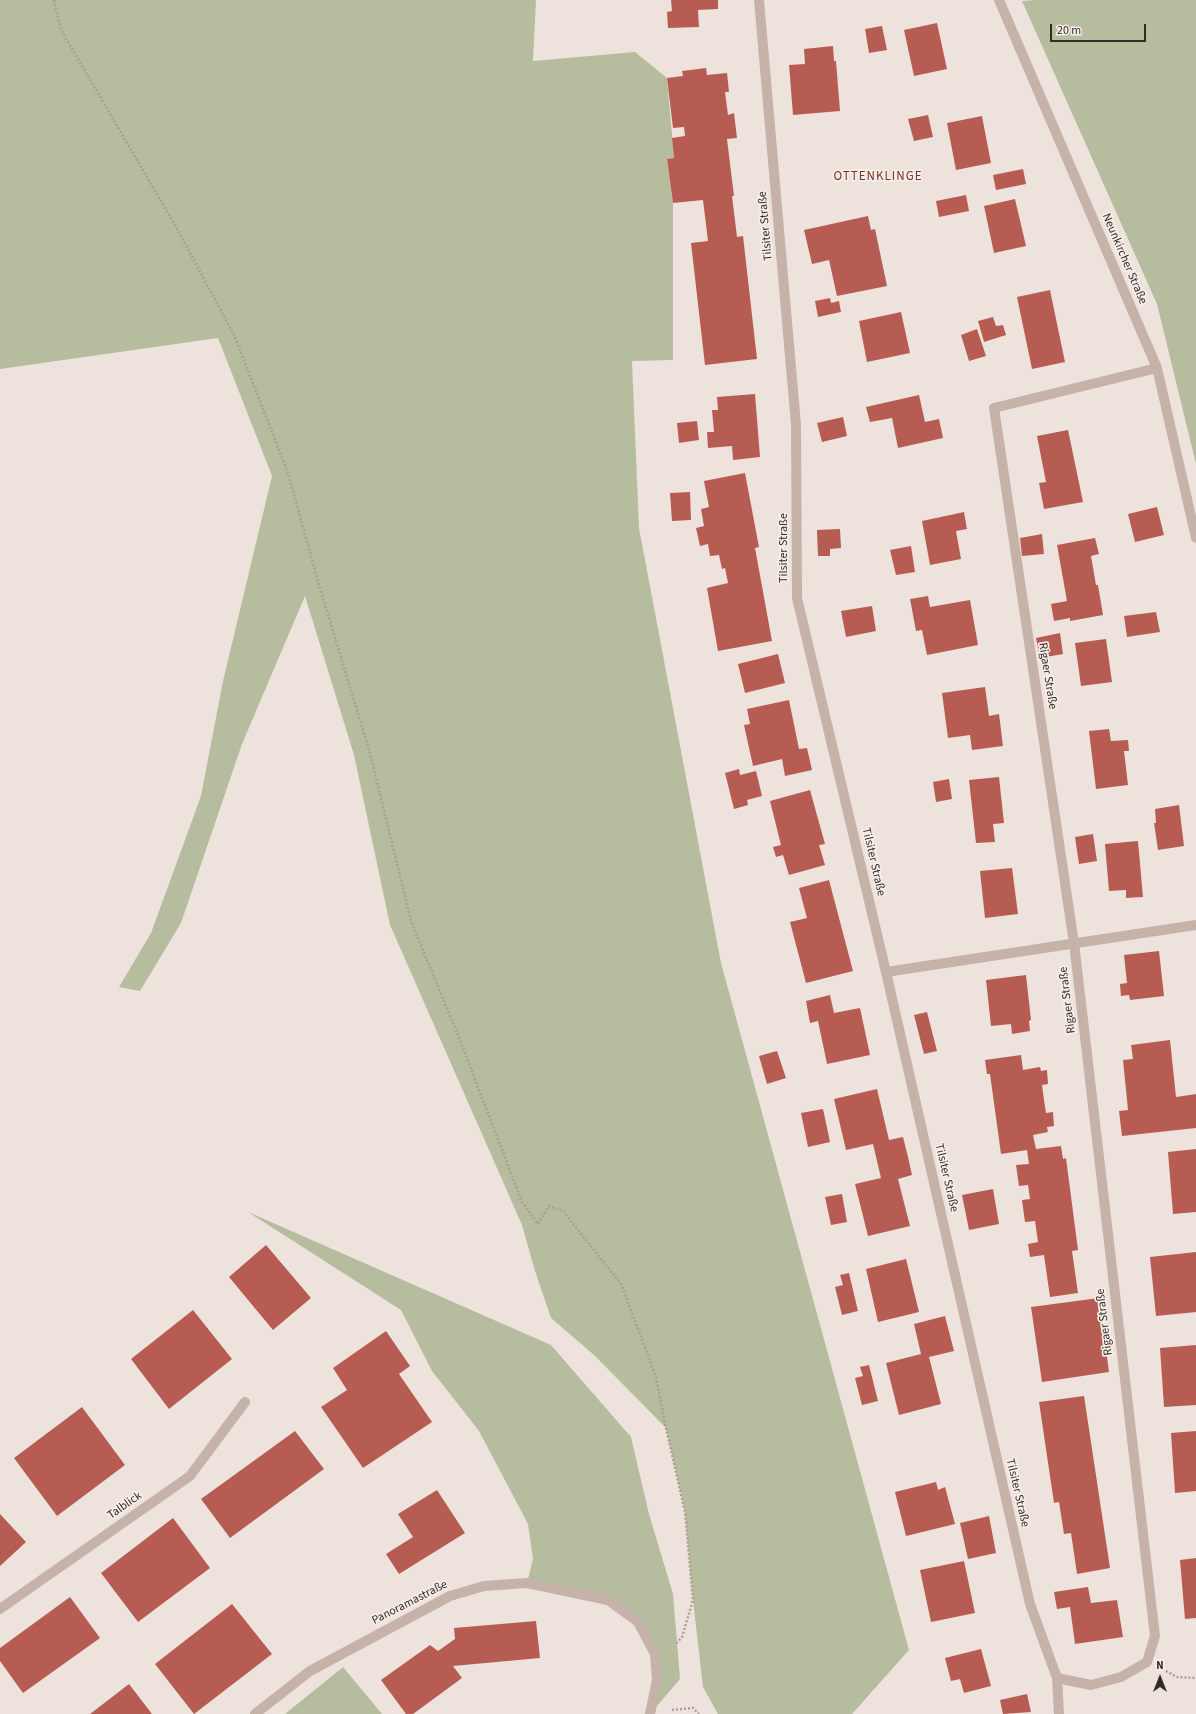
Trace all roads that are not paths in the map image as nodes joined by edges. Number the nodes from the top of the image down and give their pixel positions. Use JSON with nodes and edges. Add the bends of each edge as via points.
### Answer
{"nodes":[{"id":1,"x":759,"y":0,"type":"edge"},
{"id":2,"x":999,"y":0,"type":"edge"},
{"id":3,"x":1157,"y":368,"type":"junction"},
{"id":4,"x":1196,"y":538,"type":"edge"},
{"id":5,"x":1196,"y":924,"type":"edge"},
{"id":6,"x":1074,"y":943,"type":"junction"},
{"id":7,"x":886,"y":972,"type":"junction"},
{"id":8,"x":245,"y":1402,"type":"dead end"},
{"id":9,"x":0,"y":1610,"type":"edge"},
{"id":10,"x":1057,"y":1678,"type":"junction"},
{"id":11,"x":651,"y":1713,"type":"edge"},
{"id":12,"x":255,"y":1714,"type":"edge"},
{"id":13,"x":1059,"y":1714,"type":"edge"}],
"edges":[{"from":1,"to":7,"type":"street","name":"Tilsiter Straße","via":[[796,425],[797,598]]},
{"from":2,"to":3,"type":"street","name":"Neunkircher Straße"},
{"from":3,"to":4,"type":"street","name":"Neunkircher Straße"},
{"from":3,"to":6,"type":"street","name":"Rigaer Straße","via":[[994,408]]},
{"from":5,"to":6,"type":"street"},
{"from":6,"to":7,"type":"street"},
{"from":6,"to":10,"type":"street","name":"Rigaer Straße","via":[[1155,1636],[1147,1662],[1121,1677],[1091,1685]]},
{"from":7,"to":10,"type":"street","name":"Tilsiter Straße","via":[[1028,1597]]},
{"from":8,"to":9,"type":"street","name":"Talblick","via":[[190,1476]]},
{"from":10,"to":13,"type":"street","name":"Tilsiter Straße"},
{"from":11,"to":12,"type":"street","name":"Panoramastraße","via":[[657,1680],[655,1654],[638,1622],[608,1600],[527,1583],[484,1586],[450,1596],[310,1671]]}]}
